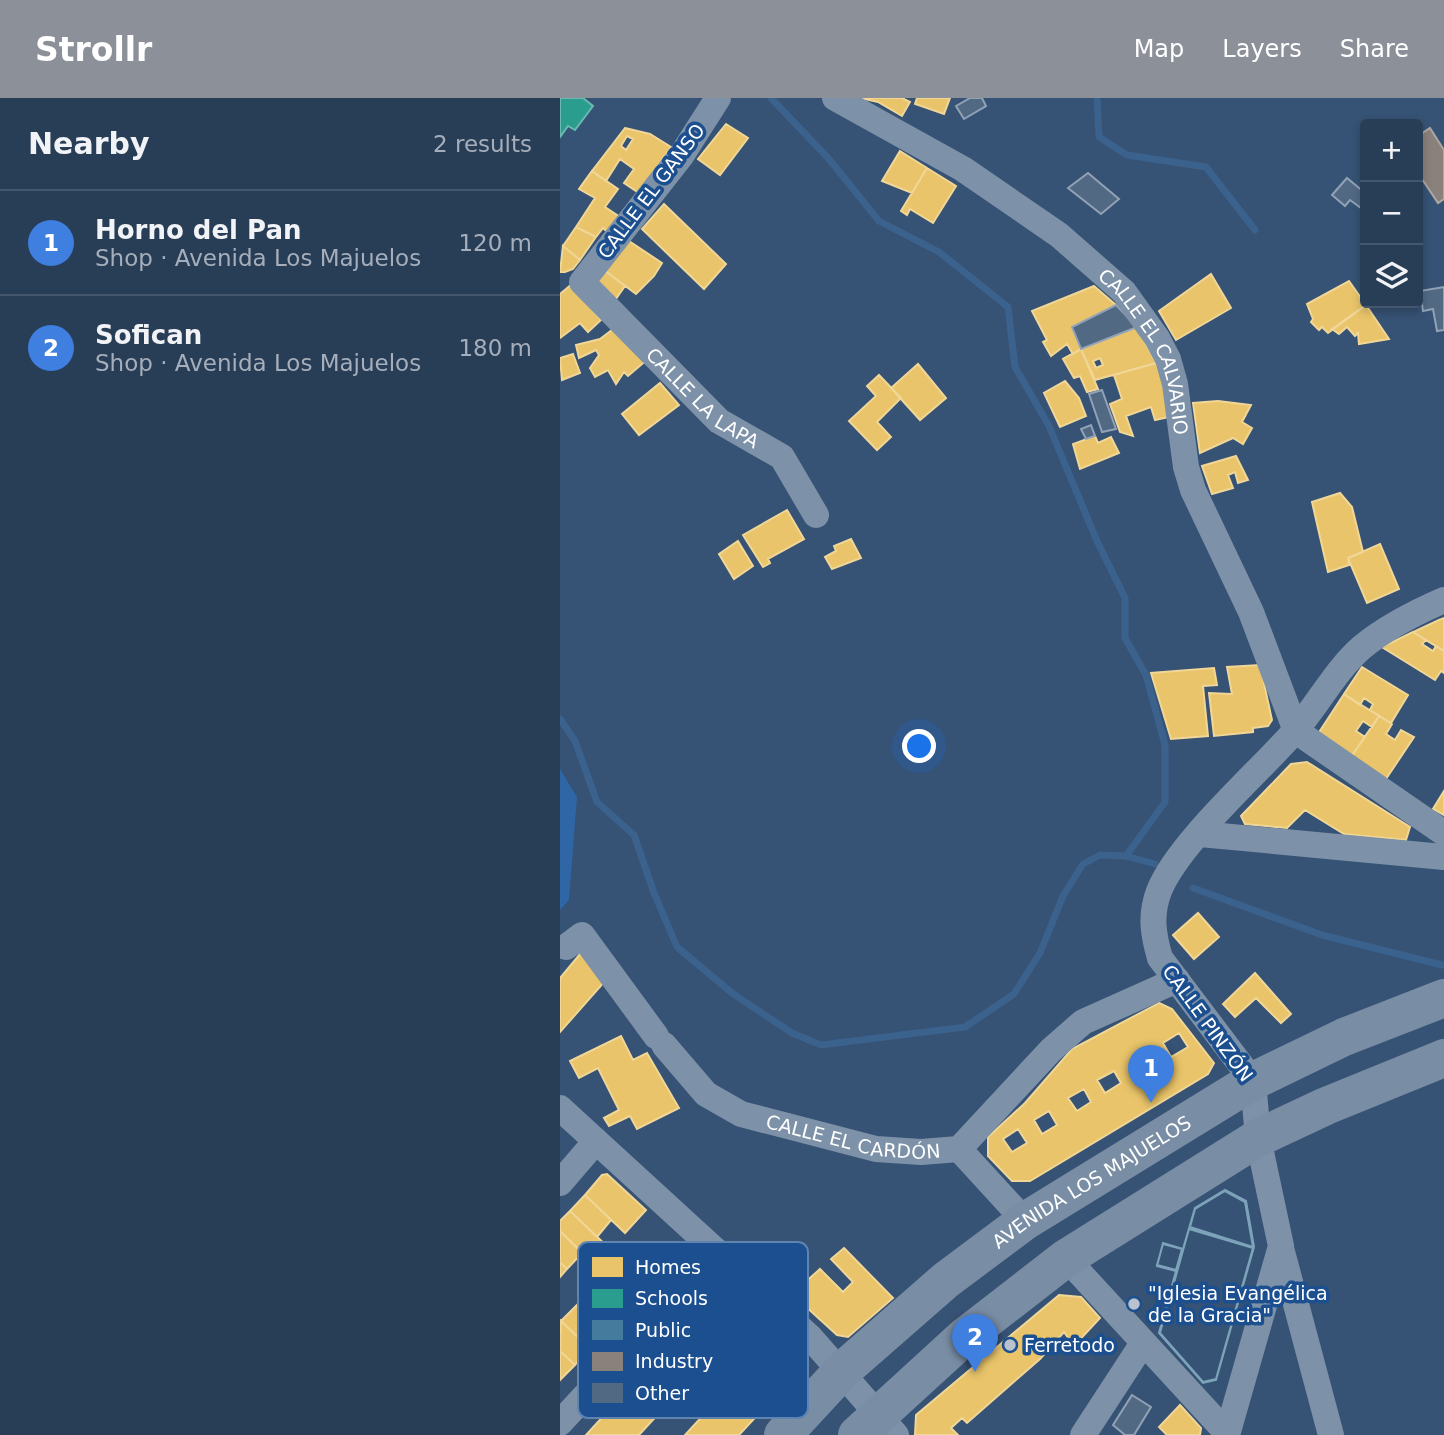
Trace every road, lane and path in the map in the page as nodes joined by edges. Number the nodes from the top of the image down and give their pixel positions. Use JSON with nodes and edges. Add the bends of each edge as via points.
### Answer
{"nodes":[{"id":1,"x":718,"y":98,"type":"edge"},
{"id":2,"x":835,"y":98,"type":"edge"},
{"id":3,"x":582,"y":282,"type":"joint"},
{"id":4,"x":817,"y":515,"type":"dead end"},
{"id":5,"x":1444,"y":600,"type":"edge"},
{"id":6,"x":1296,"y":731,"type":"junction"},
{"id":7,"x":1444,"y":833,"type":"edge"},
{"id":8,"x":1200,"y":834,"type":"junction"},
{"id":9,"x":1444,"y":857,"type":"edge"},
{"id":10,"x":563,"y":944,"type":"edge"},
{"id":11,"x":1177,"y":980,"type":"junction"},
{"id":12,"x":1444,"y":998,"type":"edge"},
{"id":13,"x":1444,"y":1058,"type":"edge"},
{"id":14,"x":1254,"y":1081,"type":"junction"},
{"id":15,"x":560,"y":1108,"type":"edge"},
{"id":16,"x":1258,"y":1138,"type":"junction"},
{"id":17,"x":596,"y":1141,"type":"junction"},
{"id":18,"x":959,"y":1149,"type":"junction"},
{"id":19,"x":560,"y":1183,"type":"edge"},
{"id":20,"x":1025,"y":1221,"type":"junction"},
{"id":21,"x":707,"y":1242,"type":"edge"},
{"id":22,"x":1281,"y":1246,"type":"junction"},
{"id":23,"x":1066,"y":1258,"type":"junction"},
{"id":24,"x":808,"y":1335,"type":"edge"},
{"id":25,"x":1143,"y":1343,"type":"junction"},
{"id":26,"x":842,"y":1371,"type":"junction"},
{"id":27,"x":578,"y":1404,"type":"edge"},
{"id":28,"x":808,"y":1408,"type":"edge"},
{"id":29,"x":799,"y":1418,"type":"edge"},
{"id":30,"x":560,"y":1423,"type":"edge"},
{"id":31,"x":877,"y":1428,"type":"edge"},
{"id":32,"x":1227,"y":1434,"type":"edge"},
{"id":33,"x":783,"y":1435,"type":"edge"},
{"id":34,"x":1083,"y":1435,"type":"edge"},
{"id":35,"x":1331,"y":1435,"type":"edge"}],
"edges":[{"from":1,"to":3,"type":"street","name":"CALLE EL GANSO","via":[[681,156]]},
{"from":2,"to":6,"type":"street","name":"CALLE EL CALVARIO","via":[[963,169],[1059,235],[1124,292],[1168,359],[1193,491],[1251,612]]},
{"from":3,"to":4,"type":"street","name":"CALLE LA LAPA","via":[[719,421],[782,457]]},
{"from":5,"to":6,"type":"street","name":"CALLE PINZÓN","via":[[1402,618],[1359,650]]},
{"from":6,"to":7,"type":"street"},
{"from":6,"to":8,"type":"street","name":"CALLE PINZÓN"},
{"from":8,"to":9,"type":"street"},
{"from":8,"to":11,"type":"street","name":"CALLE PINZÓN","via":[[1168,873],[1152,919],[1160,958]]},
{"from":10,"to":18,"type":"street","name":"CALLE EL CARDÓN","via":[[582,935],[660,1041],[706,1094],[741,1114],[876,1149]]},
{"from":11,"to":14,"type":"street","name":"CALLE PINZÓN"},
{"from":11,"to":18,"type":"street","name":"CALLE EL CARDÓN","via":[[1083,1022]]},
{"from":12,"to":14,"type":"street","name":"AVENIDA LOS MAJUELOS","via":[[1344,1037]]},
{"from":13,"to":16,"type":"street"},
{"from":14,"to":16,"type":"street","name":"CALLE PINZÓN"},
{"from":14,"to":20,"type":"street","name":"AVENIDA LOS MAJUELOS"},
{"from":15,"to":17,"type":"street"},
{"from":16,"to":22,"type":"street","name":"CALLE PINZÓN"},
{"from":16,"to":23,"type":"street"},
{"from":17,"to":19,"type":"street"},
{"from":17,"to":21,"type":"street"},
{"from":18,"to":20,"type":"street"},
{"from":20,"to":26,"type":"street","name":"AVENIDA LOS MAJUELOS","via":[[946,1280]]},
{"from":22,"to":32,"type":"street","name":"CALLE PINZÓN"},
{"from":22,"to":35,"type":"street"},
{"from":23,"to":25,"type":"street"},
{"from":23,"to":31,"type":"street","via":[[963,1338]]},
{"from":24,"to":26,"type":"street"},
{"from":25,"to":32,"type":"street"},
{"from":25,"to":34,"type":"street"},
{"from":26,"to":28,"type":"street","name":"AVENIDA LOS MAJUELOS"},
{"from":26,"to":31,"type":"street"},
{"from":27,"to":30,"type":"street"},
{"from":29,"to":33,"type":"street","name":"AVENIDA LOS MAJUELOS"}]}
